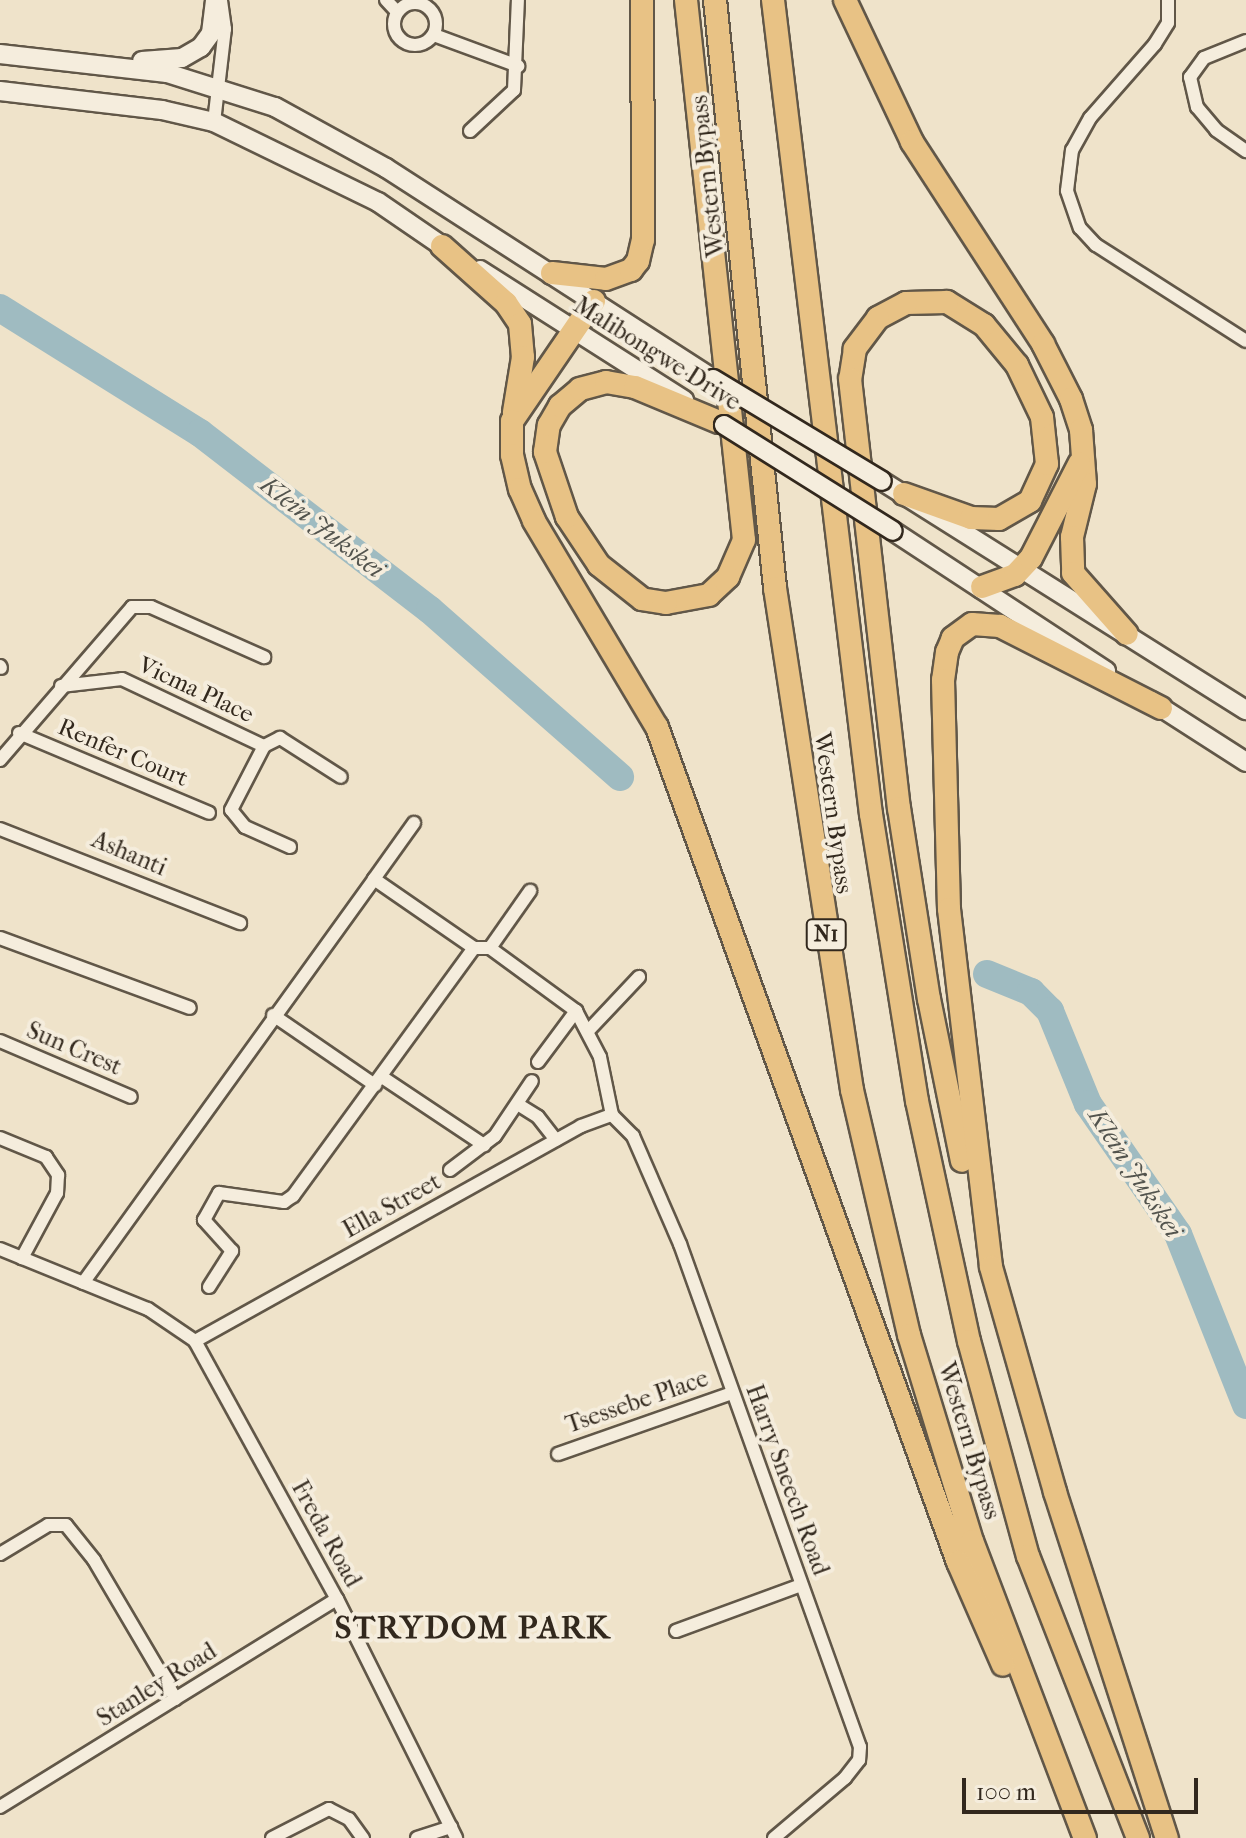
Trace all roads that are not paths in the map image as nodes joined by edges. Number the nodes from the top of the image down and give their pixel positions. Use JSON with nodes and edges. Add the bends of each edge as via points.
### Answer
{"nodes":[{"id":1,"x":218,"y":0,"type":"edge"},
{"id":2,"x":387,"y":0,"type":"edge"},
{"id":3,"x":518,"y":0,"type":"edge"},
{"id":4,"x":642,"y":0,"type":"edge"},
{"id":5,"x":686,"y":0,"type":"edge"},
{"id":6,"x":715,"y":0,"type":"edge"},
{"id":7,"x":773,"y":0,"type":"edge"},
{"id":8,"x":845,"y":0,"type":"edge"},
{"id":9,"x":1168,"y":0,"type":"edge"},
{"id":10,"x":397,"y":12,"type":"junction"},
{"id":11,"x":434,"y":35,"type":"junction"},
{"id":12,"x":1246,"y":41,"type":"edge"},
{"id":13,"x":0,"y":54,"type":"edge"},
{"id":14,"x":104,"y":64,"type":"junction"},
{"id":15,"x":518,"y":66,"type":"junction"},
{"id":16,"x":221,"y":87,"type":"junction"},
{"id":17,"x":0,"y":91,"type":"edge"},
{"id":18,"x":214,"y":122,"type":"junction"},
{"id":19,"x":470,"y":131,"type":"dead end"},
{"id":20,"x":1246,"y":151,"type":"edge"},
{"id":21,"x":442,"y":246,"type":"junction"},
{"id":22,"x":552,"y":273,"type":"junction"},
{"id":23,"x":594,"y":301,"type":"junction"},
{"id":24,"x":572,"y":329,"type":"junction"},
{"id":25,"x":1246,"y":341,"type":"edge"},
{"id":26,"x":512,"y":421,"type":"junction"},
{"id":27,"x":721,"y":423,"type":"junction"},
{"id":28,"x":1083,"y":456,"type":"junction"},
{"id":29,"x":904,"y":494,"type":"junction"},
{"id":30,"x":1022,"y":567,"type":"junction"},
{"id":31,"x":982,"y":587,"type":"junction"},
{"id":32,"x":1127,"y":634,"type":"junction"},
{"id":33,"x":264,"y":657,"type":"dead end"},
{"id":34,"x":61,"y":686,"type":"junction"},
{"id":35,"x":1161,"y":708,"type":"junction"},
{"id":36,"x":1246,"y":710,"type":"edge"},
{"id":37,"x":19,"y":733,"type":"junction"},
{"id":38,"x":264,"y":746,"type":"junction"},
{"id":39,"x":0,"y":760,"type":"edge"},
{"id":40,"x":1246,"y":762,"type":"edge"},
{"id":41,"x":341,"y":777,"type":"dead end"},
{"id":42,"x":209,"y":813,"type":"dead end"},
{"id":43,"x":414,"y":823,"type":"dead end"},
{"id":44,"x":0,"y":829,"type":"edge"},
{"id":45,"x":290,"y":847,"type":"dead end"},
{"id":46,"x":374,"y":879,"type":"junction"},
{"id":47,"x":530,"y":891,"type":"dead end"},
{"id":48,"x":240,"y":923,"type":"dead end"},
{"id":49,"x":0,"y":938,"type":"edge"},
{"id":50,"x":474,"y":948,"type":"junction"},
{"id":51,"x":490,"y":948,"type":"junction"},
{"id":52,"x":639,"y":977,"type":"dead end"},
{"id":53,"x":190,"y":1008,"type":"dead end"},
{"id":54,"x":576,"y":1011,"type":"junction"},
{"id":55,"x":273,"y":1015,"type":"junction"},
{"id":56,"x":589,"y":1030,"type":"junction"},
{"id":57,"x":0,"y":1041,"type":"edge"},
{"id":58,"x":538,"y":1062,"type":"dead end"},
{"id":59,"x":378,"y":1081,"type":"junction"},
{"id":60,"x":532,"y":1081,"type":"dead end"},
{"id":61,"x":131,"y":1097,"type":"dead end"},
{"id":62,"x":519,"y":1105,"type":"junction"},
{"id":63,"x":612,"y":1115,"type":"junction"},
{"id":64,"x":0,"y":1138,"type":"edge"},
{"id":65,"x":556,"y":1140,"type":"junction"},
{"id":66,"x":484,"y":1145,"type":"junction"},
{"id":67,"x":450,"y":1170,"type":"dead end"},
{"id":68,"x":0,"y":1249,"type":"edge"},
{"id":69,"x":22,"y":1258,"type":"junction"},
{"id":70,"x":991,"y":1267,"type":"junction"},
{"id":71,"x":83,"y":1283,"type":"junction"},
{"id":72,"x":209,"y":1287,"type":"dead end"},
{"id":73,"x":195,"y":1341,"type":"junction"},
{"id":74,"x":732,"y":1393,"type":"junction"},
{"id":75,"x":558,"y":1454,"type":"dead end"},
{"id":76,"x":0,"y":1554,"type":"edge"},
{"id":77,"x":801,"y":1585,"type":"junction"},
{"id":78,"x":337,"y":1599,"type":"junction"},
{"id":79,"x":676,"y":1631,"type":"dead end"},
{"id":80,"x":176,"y":1699,"type":"junction"},
{"id":81,"x":0,"y":1807,"type":"edge"},
{"id":82,"x":453,"y":1833,"type":"edge"},
{"id":83,"x":272,"y":1838,"type":"edge"},
{"id":84,"x":363,"y":1838,"type":"edge"},
{"id":85,"x":417,"y":1838,"type":"edge"},
{"id":86,"x":774,"y":1838,"type":"edge"},
{"id":87,"x":1082,"y":1838,"type":"edge"},
{"id":88,"x":1138,"y":1838,"type":"edge"},
{"id":89,"x":1167,"y":1838,"type":"edge"}],
"edges":[{"from":1,"to":14,"type":"main road","via":[[211,33],[194,52],[182,58]]},
{"from":1,"to":16,"type":"street"},
{"from":2,"to":10,"type":"street"},
{"from":3,"to":15,"type":"street"},
{"from":4,"to":22,"type":"highway","via":[[643,240],[638,261],[631,270],[606,279]]},
{"from":5,"to":27,"type":"highway","via":[[744,540],[728,577],[709,595],[666,603],[642,599],[599,565],[567,517],[545,452],[549,425],[560,406],[580,389],[606,382],[635,387]]},
{"from":6,"to":87,"type":"highway","name":"Western Bypass","number":"N1","via":[[775,588],[852,1090],[909,1335],[972,1541]]},
{"from":7,"to":88,"type":"highway","name":"Western Bypass","via":[[871,814],[917,1101],[969,1341],[1028,1556],[1107,1770]]},
{"from":8,"to":28,"type":"highway","via":[[912,142],[1050,357],[1076,412]]},
{"from":9,"to":25,"type":"street","via":[[1168,23],[1155,44],[1090,118],[1072,150],[1067,191],[1080,228],[1096,245]]},
{"from":10,"to":11,"type":"street","via":[[395,28],[404,42],[420,44]]},
{"from":10,"to":11,"type":"street","via":[[410,3],[427,5],[436,18]]},
{"from":11,"to":15,"type":"street"},
{"from":12,"to":20,"type":"street","via":[[1204,58],[1190,77],[1197,107],[1216,130]]},
{"from":13,"to":14,"type":"main road","name":"Malibongwe Drive"},
{"from":14,"to":16,"type":"main road","name":"Malibongwe Drive"},
{"from":15,"to":19,"type":"street","via":[[514,90]]},
{"from":16,"to":18,"type":"street"},
{"from":16,"to":22,"type":"main road","name":"Malibongwe Drive","via":[[275,107],[372,161]]},
{"from":17,"to":18,"type":"main road","name":"Malibongwe Drive","via":[[162,110]]},
{"from":18,"to":21,"type":"main road","name":"Malibongwe Drive","via":[[378,202]]},
{"from":21,"to":24,"type":"main road","name":"Malibongwe Drive"},
{"from":21,"to":26,"type":"highway","via":[[506,303],[520,324],[523,357]]},
{"from":22,"to":23,"type":"main road","name":"Malibongwe Drive"},
{"from":23,"to":24,"type":"highway"},
{"from":23,"to":29,"type":"main road","name":"Malibongwe Drive","bridge":true},
{"from":24,"to":26,"type":"highway"},
{"from":24,"to":27,"type":"main road","name":"Malibongwe Drive"},
{"from":26,"to":87,"type":"highway","via":[[512,455],[534,521],[634,684],[678,778],[953,1548]]},
{"from":27,"to":31,"type":"main road","name":"Malibongwe Drive","bridge":true},
{"from":28,"to":30,"type":"highway","via":[[1062,507]]},
{"from":28,"to":32,"type":"highway","via":[[1085,484],[1072,537],[1073,573]]},
{"from":29,"to":30,"type":"main road","name":"Malibongwe Drive"},
{"from":29,"to":70,"type":"highway","via":[[971,518],[999,519],[1030,501],[1047,464],[1042,417],[1017,365],[984,325],[947,302],[906,303],[878,318],[855,349],[850,379],[899,808],[929,999],[961,1157]]},
{"from":30,"to":31,"type":"highway","via":[[1004,581]]},
{"from":30,"to":32,"type":"main road","name":"Malibongwe Drive"},
{"from":31,"to":35,"type":"main road","name":"Malibongwe Drive"},
{"from":32,"to":36,"type":"main road","name":"Malibongwe Drive"},
{"from":33,"to":34,"type":"street","via":[[151,607],[132,607]]},
{"from":34,"to":37,"type":"street"},
{"from":34,"to":38,"type":"street","name":"Vicma Place","via":[[122,679]]},
{"from":35,"to":40,"type":"main road","name":"Malibongwe Drive"},
{"from":35,"to":70,"type":"highway","via":[[1000,626],[972,624],[953,638],[947,652],[949,909]]},
{"from":37,"to":39,"type":"street"},
{"from":37,"to":42,"type":"street","name":"Renfer Court"},
{"from":38,"to":41,"type":"street","name":"Vicma Place","via":[[280,738]]},
{"from":38,"to":45,"type":"street","name":"Vicma Place","via":[[231,810],[245,827]]},
{"from":43,"to":46,"type":"street"},
{"from":44,"to":48,"type":"street","name":"Ashanti"},
{"from":46,"to":50,"type":"street"},
{"from":46,"to":55,"type":"street"},
{"from":47,"to":51,"type":"street"},
{"from":49,"to":53,"type":"street"},
{"from":50,"to":51,"type":"street"},
{"from":50,"to":59,"type":"street"},
{"from":51,"to":54,"type":"street"},
{"from":52,"to":56,"type":"street"},
{"from":54,"to":56,"type":"street"},
{"from":54,"to":58,"type":"street"},
{"from":55,"to":59,"type":"street"},
{"from":55,"to":71,"type":"street"},
{"from":56,"to":63,"type":"street"},
{"from":57,"to":61,"type":"street","name":"Sun Crest"},
{"from":59,"to":66,"type":"street"},
{"from":59,"to":72,"type":"street","via":[[288,1200],[219,1193],[204,1220],[232,1251]]},
{"from":60,"to":62,"type":"street"},
{"from":62,"to":65,"type":"street","via":[[538,1117]]},
{"from":62,"to":66,"type":"street"},
{"from":63,"to":65,"type":"street","name":"Ella Street"},
{"from":63,"to":74,"type":"street","name":"Harry Sneech Road","via":[[633,1136],[665,1206]]},
{"from":64,"to":69,"type":"street","via":[[46,1157],[58,1175],[57,1193]]},
{"from":65,"to":73,"type":"street","name":"Ella Street"},
{"from":66,"to":67,"type":"street"},
{"from":68,"to":69,"type":"street"},
{"from":69,"to":71,"type":"street"},
{"from":70,"to":89,"type":"highway","via":[[1055,1492]]},
{"from":71,"to":73,"type":"street","via":[[148,1309]]},
{"from":73,"to":78,"type":"street","name":"Freda Road"},
{"from":74,"to":75,"type":"street","name":"Tsessebe Place"},
{"from":74,"to":77,"type":"street","name":"Harry Sneech Road"},
{"from":76,"to":80,"type":"street","via":[[48,1525],[66,1525],[94,1560]]},
{"from":77,"to":79,"type":"street"},
{"from":77,"to":86,"type":"street","name":"Harry Sneech Road","via":[[860,1753],[845,1778]]},
{"from":78,"to":80,"type":"street","name":"Stanley Road"},
{"from":78,"to":82,"type":"street","name":"Freda Road"},
{"from":80,"to":81,"type":"street","name":"Stanley Road"},
{"from":82,"to":85,"type":"street"},
{"from":83,"to":84,"type":"street","via":[[329,1809],[349,1819]]}]}
